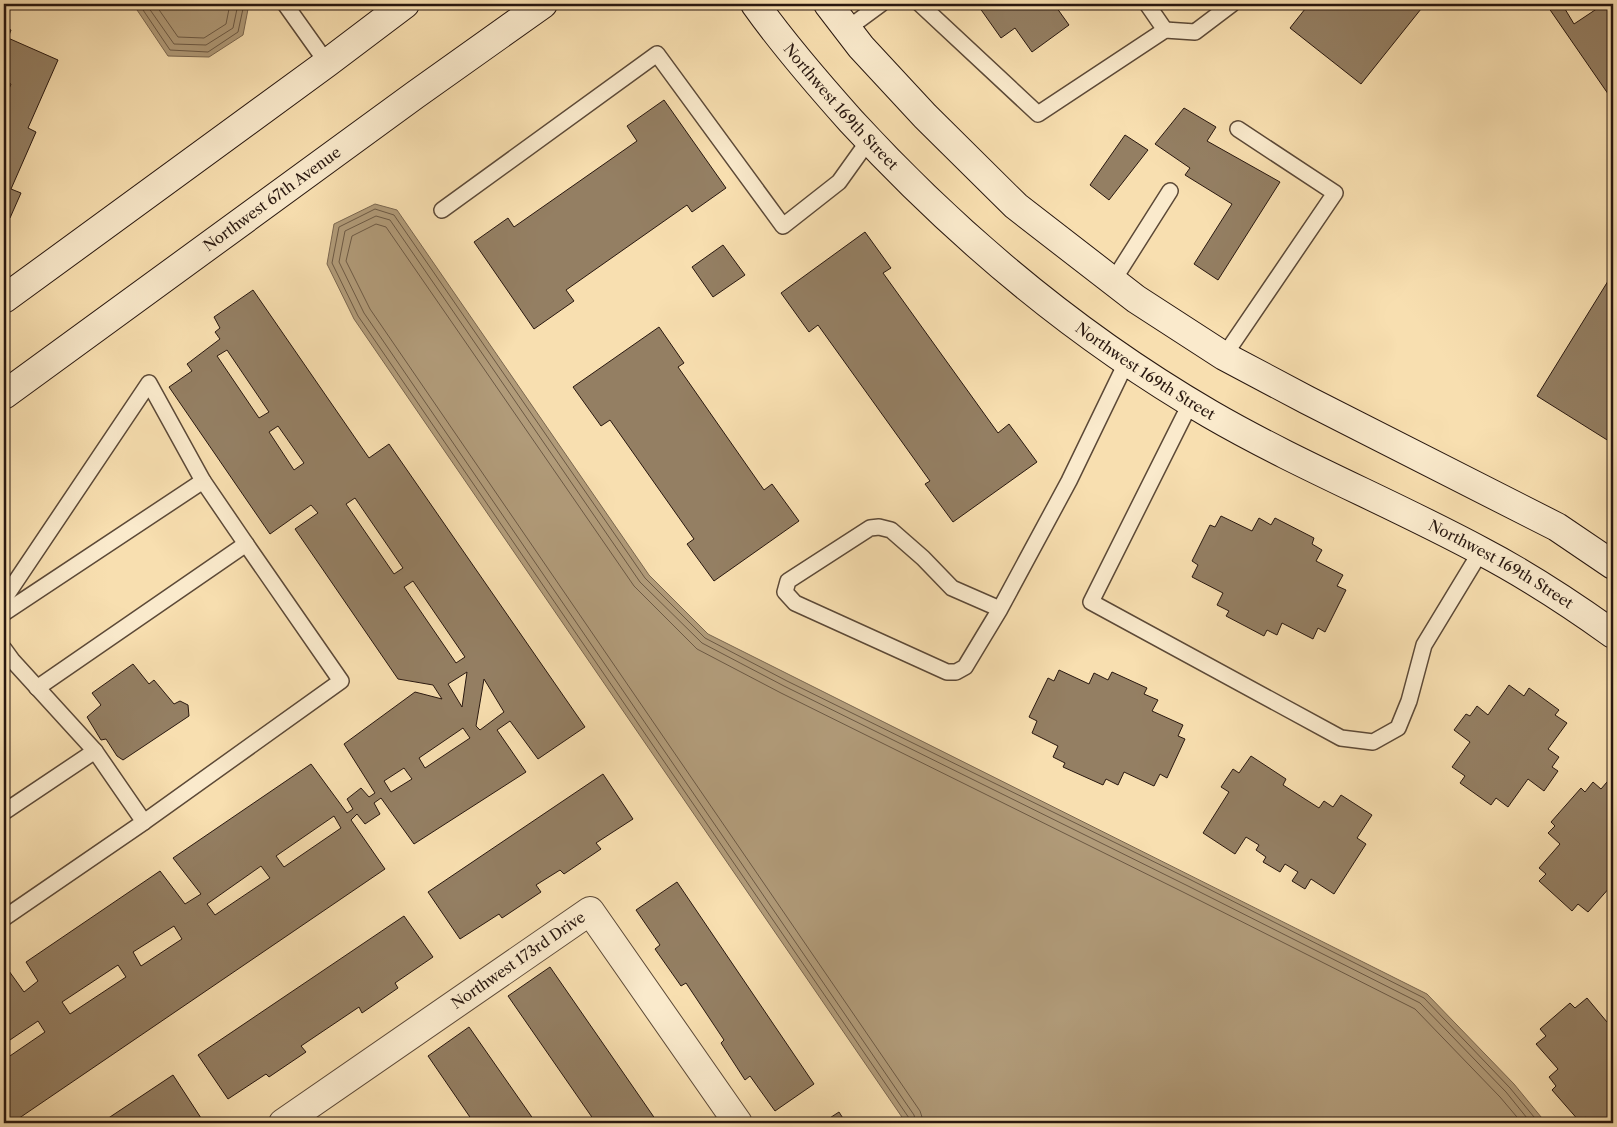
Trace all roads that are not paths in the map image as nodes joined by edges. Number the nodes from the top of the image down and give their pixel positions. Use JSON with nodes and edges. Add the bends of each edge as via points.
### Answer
{"nodes":[{"id":1,"x":285,"y":4,"type":"edge"},
{"id":2,"x":405,"y":4,"type":"edge"},
{"id":3,"x":543,"y":4,"type":"edge"},
{"id":4,"x":755,"y":4,"type":"edge"},
{"id":5,"x":828,"y":4,"type":"edge"},
{"id":6,"x":881,"y":4,"type":"edge"},
{"id":7,"x":920,"y":4,"type":"edge"},
{"id":8,"x":1147,"y":4,"type":"edge"},
{"id":9,"x":1232,"y":4,"type":"edge"},
{"id":10,"x":847,"y":29,"type":"junction"},
{"id":11,"x":1165,"y":30,"type":"junction"},
{"id":12,"x":327,"y":63,"type":"junction"},
{"id":13,"x":1238,"y":129,"type":"dead end"},
{"id":14,"x":869,"y":140,"type":"junction"},
{"id":15,"x":1170,"y":191,"type":"dead end"},
{"id":16,"x":442,"y":210,"type":"dead end"},
{"id":17,"x":1114,"y":281,"type":"junction"},
{"id":18,"x":4,"y":300,"type":"edge"},
{"id":19,"x":1224,"y":356,"type":"junction"},
{"id":20,"x":1127,"y":361,"type":"junction"},
{"id":21,"x":4,"y":395,"type":"edge"},
{"id":22,"x":1191,"y":402,"type":"junction"},
{"id":23,"x":203,"y":481,"type":"junction"},
{"id":24,"x":246,"y":544,"type":"junction"},
{"id":25,"x":1481,"y":551,"type":"junction"},
{"id":26,"x":1613,"y":565,"type":"edge"},
{"id":27,"x":4,"y":599,"type":"edge"},
{"id":28,"x":1000,"y":609,"type":"junction"},
{"id":29,"x":4,"y":614,"type":"edge"},
{"id":30,"x":1613,"y":634,"type":"edge"},
{"id":31,"x":6,"y":655,"type":"edge"},
{"id":32,"x":38,"y":688,"type":"junction"},
{"id":33,"x":95,"y":751,"type":"junction"},
{"id":34,"x":4,"y":812,"type":"edge"},
{"id":35,"x":144,"y":822,"type":"junction"},
{"id":36,"x":4,"y":918,"type":"edge"},
{"id":37,"x":283,"y":1123,"type":"edge"},
{"id":38,"x":738,"y":1123,"type":"edge"}],
"edges":[{"from":1,"to":12,"type":"lane"},
{"from":2,"to":12,"type":"street"},
{"from":3,"to":21,"type":"street","name":"Northwest 67th Avenue"},
{"from":4,"to":14,"type":"street","name":"Northwest 169th Street","via":[[820,86]]},
{"from":5,"to":10,"type":"street"},
{"from":6,"to":10,"type":"lane"},
{"from":7,"to":11,"type":"lane","via":[[1038,114]]},
{"from":8,"to":11,"type":"lane"},
{"from":9,"to":11,"type":"lane","via":[[1195,32]]},
{"from":10,"to":17,"type":"street","via":[[925,116],[1016,206]]},
{"from":12,"to":18,"type":"street"},
{"from":13,"to":19,"type":"lane","via":[[1336,193]]},
{"from":14,"to":16,"type":"lane","via":[[839,182],[783,226],[657,54]]},
{"from":14,"to":20,"type":"street","name":"Northwest 169th Street","via":[[962,233],[1040,298]]},
{"from":15,"to":17,"type":"lane"},
{"from":17,"to":19,"type":"street"},
{"from":19,"to":26,"type":"street","via":[[1556,527]]},
{"from":20,"to":22,"type":"street","name":"Northwest 169th Street"},
{"from":20,"to":28,"type":"lane","via":[[1069,481]]},
{"from":22,"to":25,"type":"street","name":"Northwest 169th Street","via":[[1279,451]]},
{"from":22,"to":25,"type":"lane","via":[[1091,602],[1341,738],[1373,742],[1398,728],[1409,702],[1424,645]]},
{"from":23,"to":24,"type":"lane"},
{"from":23,"to":27,"type":"lane","via":[[149,383]]},
{"from":23,"to":29,"type":"lane"},
{"from":24,"to":32,"type":"lane"},
{"from":24,"to":35,"type":"lane","via":[[341,681]]},
{"from":25,"to":30,"type":"street","name":"Northwest 169th Street","via":[[1572,605]]},
{"from":28,"to":28,"type":"lane","via":[[965,668],[947,672],[795,603],[784,592],[788,581],[870,528],[879,527],[891,530],[952,588]]},
{"from":31,"to":32,"type":"lane"},
{"from":32,"to":33,"type":"lane"},
{"from":33,"to":34,"type":"lane"},
{"from":33,"to":35,"type":"lane"},
{"from":35,"to":36,"type":"lane"},
{"from":37,"to":38,"type":"street","name":"Northwest 173rd Drive","via":[[590,911]]}]}
